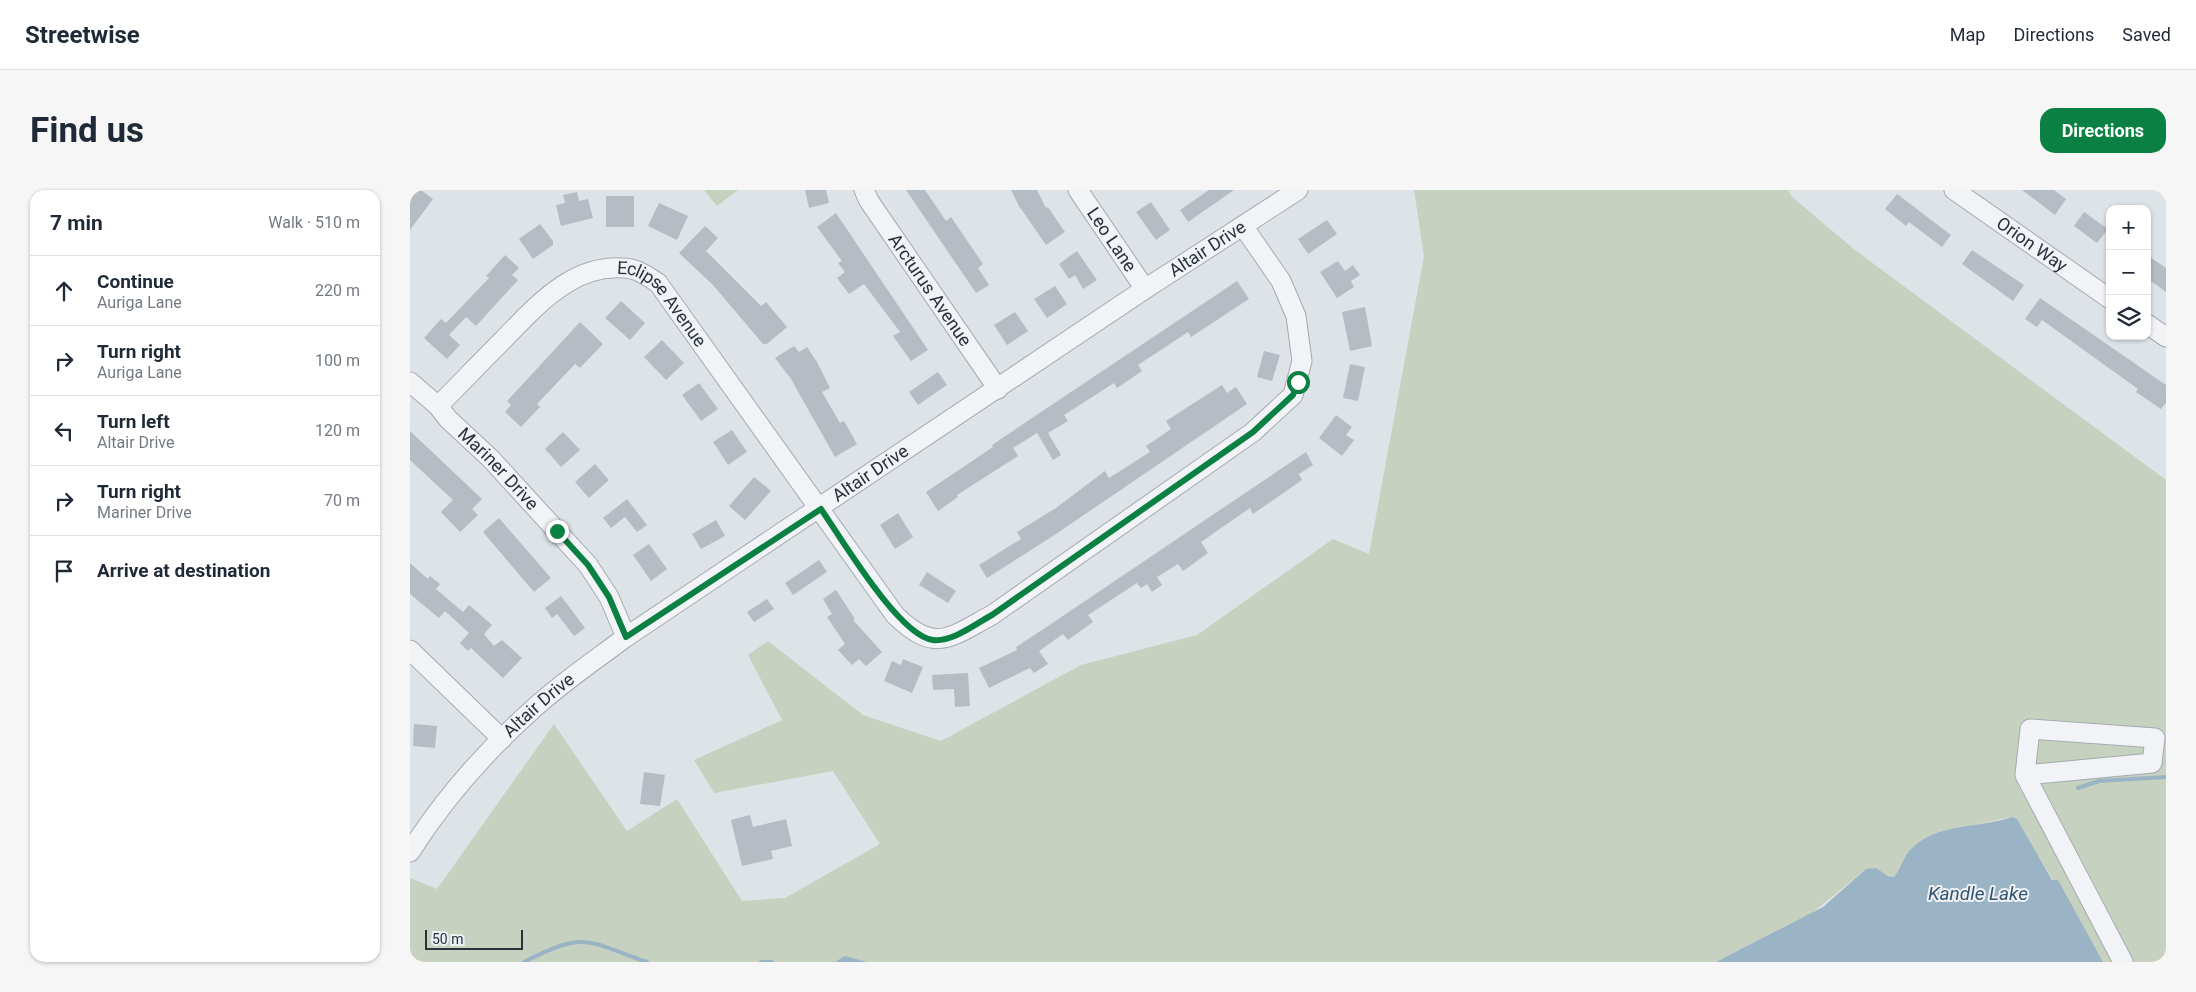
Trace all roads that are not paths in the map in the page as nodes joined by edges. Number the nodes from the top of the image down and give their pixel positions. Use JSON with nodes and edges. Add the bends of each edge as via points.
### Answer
{"nodes":[{"id":1,"x":864,"y":190,"type":"edge"},
{"id":2,"x":1078,"y":190,"type":"edge"},
{"id":3,"x":1954,"y":190,"type":"edge"},
{"id":4,"x":1294,"y":191,"type":"edge"},
{"id":5,"x":1243,"y":226,"type":"junction"},
{"id":6,"x":1145,"y":289,"type":"junction"},
{"id":7,"x":2106,"y":295,"type":"edge"},
{"id":8,"x":2151,"y":327,"type":"edge"},
{"id":9,"x":2166,"y":337,"type":"edge"},
{"id":10,"x":410,"y":382,"type":"edge"},
{"id":11,"x":998,"y":390,"type":"junction"},
{"id":12,"x":438,"y":406,"type":"junction"},
{"id":13,"x":821,"y":509,"type":"junction"},
{"id":14,"x":626,"y":637,"type":"junction"},
{"id":15,"x":410,"y":650,"type":"edge"},
{"id":16,"x":502,"y":739,"type":"junction"},
{"id":17,"x":2025,"y":775,"type":"junction"},
{"id":18,"x":410,"y":852,"type":"edge"},
{"id":19,"x":2123,"y":962,"type":"edge"}],
"edges":[{"from":1,"to":11,"type":"street","name":"Arcturus Avenue"},
{"from":2,"to":6,"type":"street","name":"Leo Lane"},
{"from":3,"to":7,"type":"street","name":"Orion Way"},
{"from":4,"to":5,"type":"street","name":"Altair Drive"},
{"from":5,"to":6,"type":"street","name":"Altair Drive"},
{"from":5,"to":13,"type":"street","name":"Eclipse Avenue","via":[[1280,281],[1296,316],[1302,361],[1293,395],[1253,432],[992,615],[947,638],[933,640],[918,635],[895,615]]},
{"from":6,"to":11,"type":"street","name":"Altair Drive"},
{"from":8,"to":9,"type":"street"},
{"from":10,"to":12,"type":"street","name":"Mariner Drive"},
{"from":11,"to":13,"type":"street","name":"Altair Drive"},
{"from":12,"to":13,"type":"street","name":"Eclipse Avenue","via":[[544,298],[568,281],[593,270],[612,267],[634,269],[658,283]]},
{"from":12,"to":14,"type":"street","name":"Mariner Drive","via":[[588,565],[609,597]]},
{"from":13,"to":14,"type":"street","name":"Altair Drive"},
{"from":14,"to":16,"type":"street","name":"Altair Drive","via":[[560,686]]},
{"from":15,"to":16,"type":"street"},
{"from":16,"to":18,"type":"street","name":"Altair Drive","via":[[444,804]]},
{"from":17,"to":17,"type":"street","via":[[2152,763],[2155,738],[2030,729]]},
{"from":17,"to":19,"type":"street"}]}
